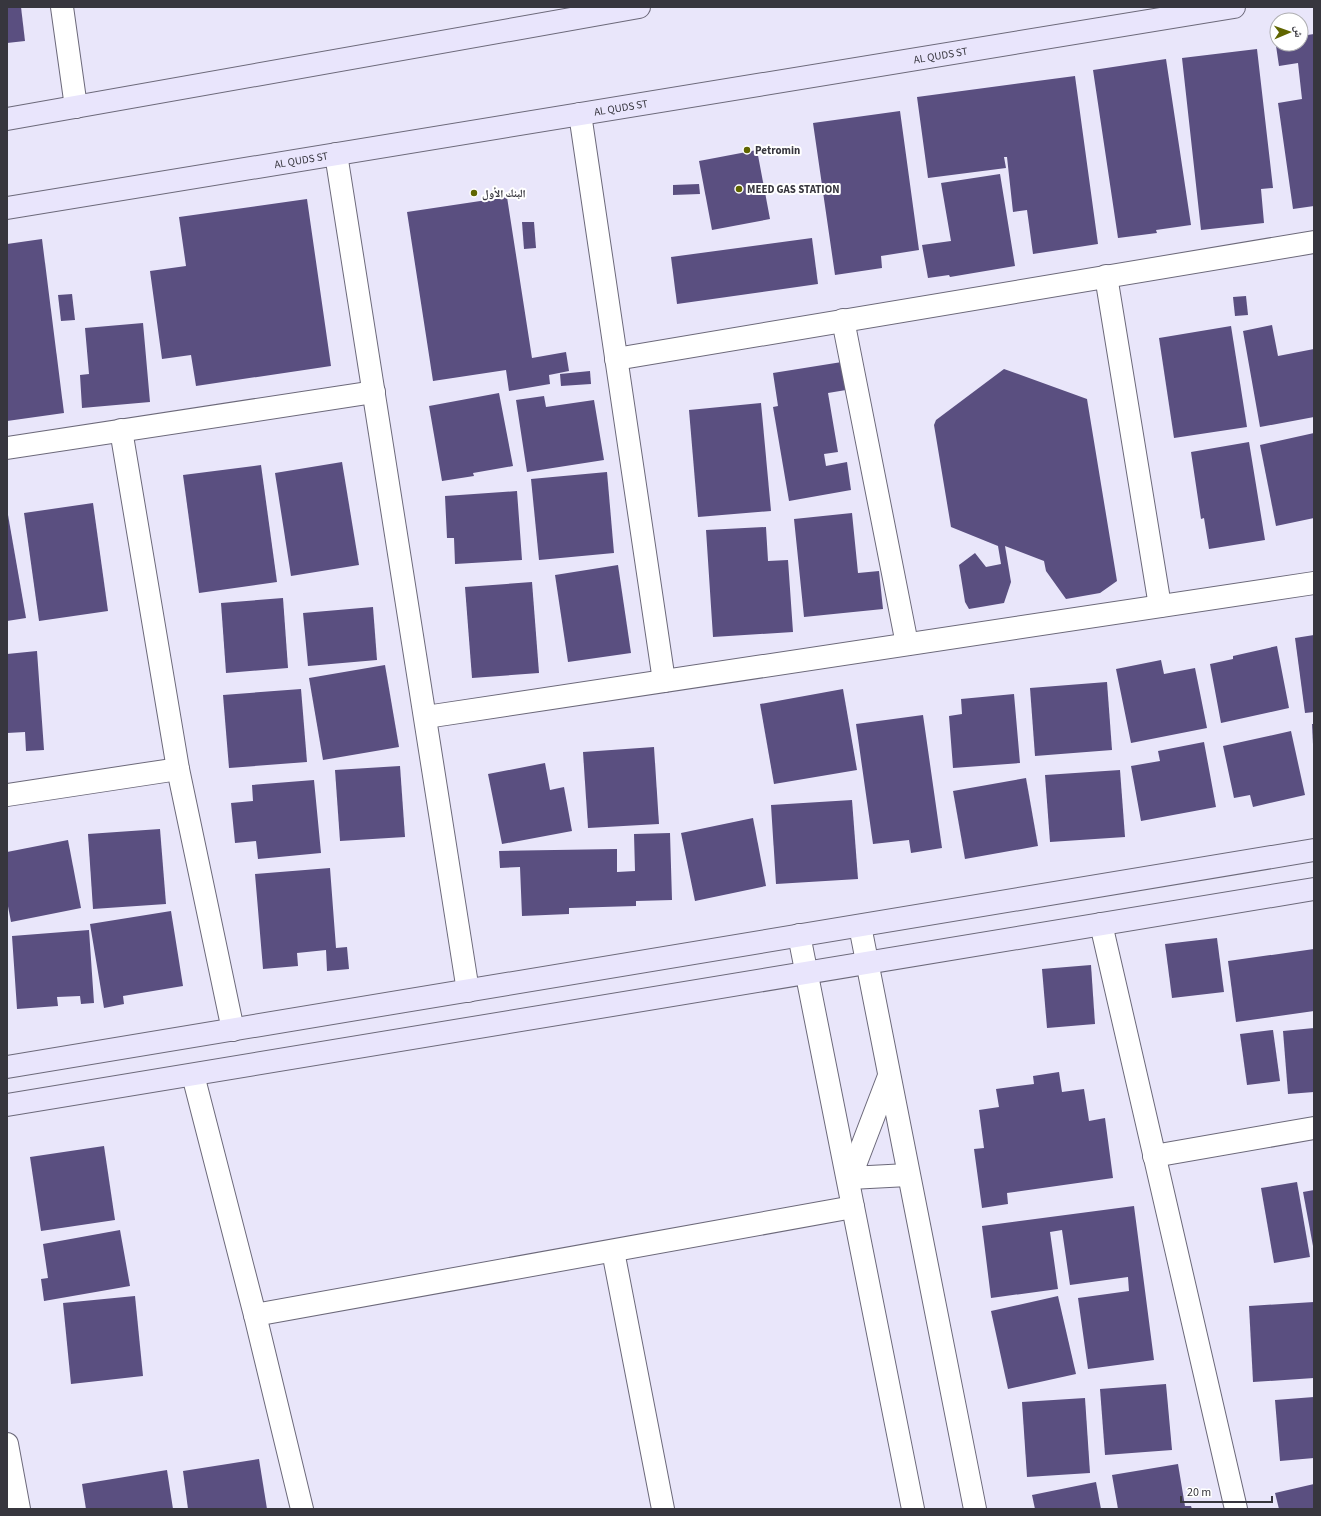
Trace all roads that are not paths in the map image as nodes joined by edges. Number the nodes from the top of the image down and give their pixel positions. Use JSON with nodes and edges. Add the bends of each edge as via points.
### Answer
{"nodes":[{"id":1,"x":62,"y":7,"type":"edge"},
{"id":2,"x":639,"y":7,"type":"edge"},
{"id":3,"x":1125,"y":7,"type":"edge"},
{"id":4,"x":1234,"y":7,"type":"edge"},
{"id":5,"x":1110,"y":27,"type":"junction"},
{"id":6,"x":76,"y":107,"type":"junction"},
{"id":7,"x":580,"y":114,"type":"junction"},
{"id":8,"x":7,"y":119,"type":"edge"},
{"id":9,"x":336,"y":154,"type":"junction"},
{"id":10,"x":7,"y":208,"type":"edge"},
{"id":11,"x":1314,"y":242,"type":"edge"},
{"id":12,"x":1106,"y":276,"type":"junction"},
{"id":13,"x":843,"y":320,"type":"junction"},
{"id":14,"x":616,"y":359,"type":"junction"},
{"id":15,"x":374,"y":392,"type":"junction"},
{"id":16,"x":122,"y":430,"type":"junction"},
{"id":17,"x":7,"y":448,"type":"edge"},
{"id":18,"x":1314,"y":583,"type":"edge"},
{"id":19,"x":1160,"y":606,"type":"junction"},
{"id":20,"x":906,"y":644,"type":"junction"},
{"id":21,"x":664,"y":681,"type":"junction"},
{"id":22,"x":426,"y":717,"type":"junction"},
{"id":23,"x":178,"y":769,"type":"junction"},
{"id":24,"x":7,"y":796,"type":"edge"},
{"id":25,"x":1314,"y":850,"type":"edge"},
{"id":26,"x":1314,"y":889,"type":"edge"},
{"id":27,"x":1101,"y":924,"type":"junction"},
{"id":28,"x":860,"y":926,"type":"junction"},
{"id":29,"x":799,"y":936,"type":"junction"},
{"id":30,"x":866,"y":963,"type":"junction"},
{"id":31,"x":806,"y":973,"type":"junction"},
{"id":32,"x":468,"y":991,"type":"junction"},
{"id":33,"x":233,"y":1030,"type":"junction"},
{"id":34,"x":7,"y":1067,"type":"edge"},
{"id":35,"x":193,"y":1075,"type":"junction"},
{"id":36,"x":889,"y":1076,"type":"junction"},
{"id":37,"x":7,"y":1105,"type":"edge"},
{"id":38,"x":1314,"y":1128,"type":"edge"},
{"id":39,"x":1154,"y":1156,"type":"junction"},
{"id":40,"x":908,"y":1175,"type":"junction"},
{"id":41,"x":853,"y":1207,"type":"junction"},
{"id":42,"x":613,"y":1251,"type":"junction"},
{"id":43,"x":255,"y":1315,"type":"junction"},
{"id":44,"x":7,"y":1444,"type":"edge"},
{"id":45,"x":19,"y":1509,"type":"edge"},
{"id":46,"x":302,"y":1509,"type":"edge"},
{"id":47,"x":663,"y":1509,"type":"edge"},
{"id":48,"x":913,"y":1509,"type":"edge"},
{"id":49,"x":975,"y":1509,"type":"edge"},
{"id":50,"x":1236,"y":1509,"type":"edge"}],
"edges":[{"from":1,"to":6,"type":"street"},
{"from":2,"to":6,"type":"street"},
{"from":3,"to":5,"type":"street"},
{"from":4,"to":5,"type":"street","name":"AL QUDS ST"},
{"from":5,"to":7,"type":"street","name":"AL QUDS ST"},
{"from":6,"to":8,"type":"street"},
{"from":7,"to":9,"type":"street","name":"AL QUDS ST"},
{"from":7,"to":14,"type":"street"},
{"from":9,"to":10,"type":"street","name":"AL QUDS ST"},
{"from":9,"to":15,"type":"street"},
{"from":11,"to":12,"type":"street"},
{"from":12,"to":13,"type":"street"},
{"from":12,"to":19,"type":"street"},
{"from":13,"to":14,"type":"street"},
{"from":13,"to":20,"type":"street"},
{"from":14,"to":21,"type":"street"},
{"from":15,"to":16,"type":"street"},
{"from":15,"to":22,"type":"street"},
{"from":16,"to":17,"type":"street"},
{"from":16,"to":23,"type":"street"},
{"from":18,"to":19,"type":"street"},
{"from":19,"to":20,"type":"street"},
{"from":20,"to":21,"type":"street"},
{"from":21,"to":22,"type":"street"},
{"from":22,"to":32,"type":"street"},
{"from":23,"to":24,"type":"street"},
{"from":23,"to":33,"type":"street"},
{"from":25,"to":28,"type":"street"},
{"from":26,"to":27,"type":"street"},
{"from":27,"to":30,"type":"street"},
{"from":27,"to":39,"type":"street"},
{"from":28,"to":29,"type":"street"},
{"from":28,"to":30,"type":"street"},
{"from":29,"to":31,"type":"street"},
{"from":29,"to":32,"type":"street"},
{"from":30,"to":31,"type":"street"},
{"from":30,"to":36,"type":"street"},
{"from":31,"to":35,"type":"street"},
{"from":31,"to":41,"type":"street"},
{"from":32,"to":33,"type":"street"},
{"from":33,"to":34,"type":"street"},
{"from":35,"to":37,"type":"street"},
{"from":35,"to":43,"type":"street"},
{"from":36,"to":40,"type":"street"},
{"from":36,"to":40,"type":"street","via":[[850,1178]]},
{"from":38,"to":39,"type":"street"},
{"from":39,"to":50,"type":"street"},
{"from":40,"to":49,"type":"street"},
{"from":41,"to":42,"type":"street"},
{"from":41,"to":48,"type":"street"},
{"from":42,"to":43,"type":"street"},
{"from":42,"to":47,"type":"street"},
{"from":43,"to":46,"type":"street"},
{"from":44,"to":45,"type":"street"}]}
